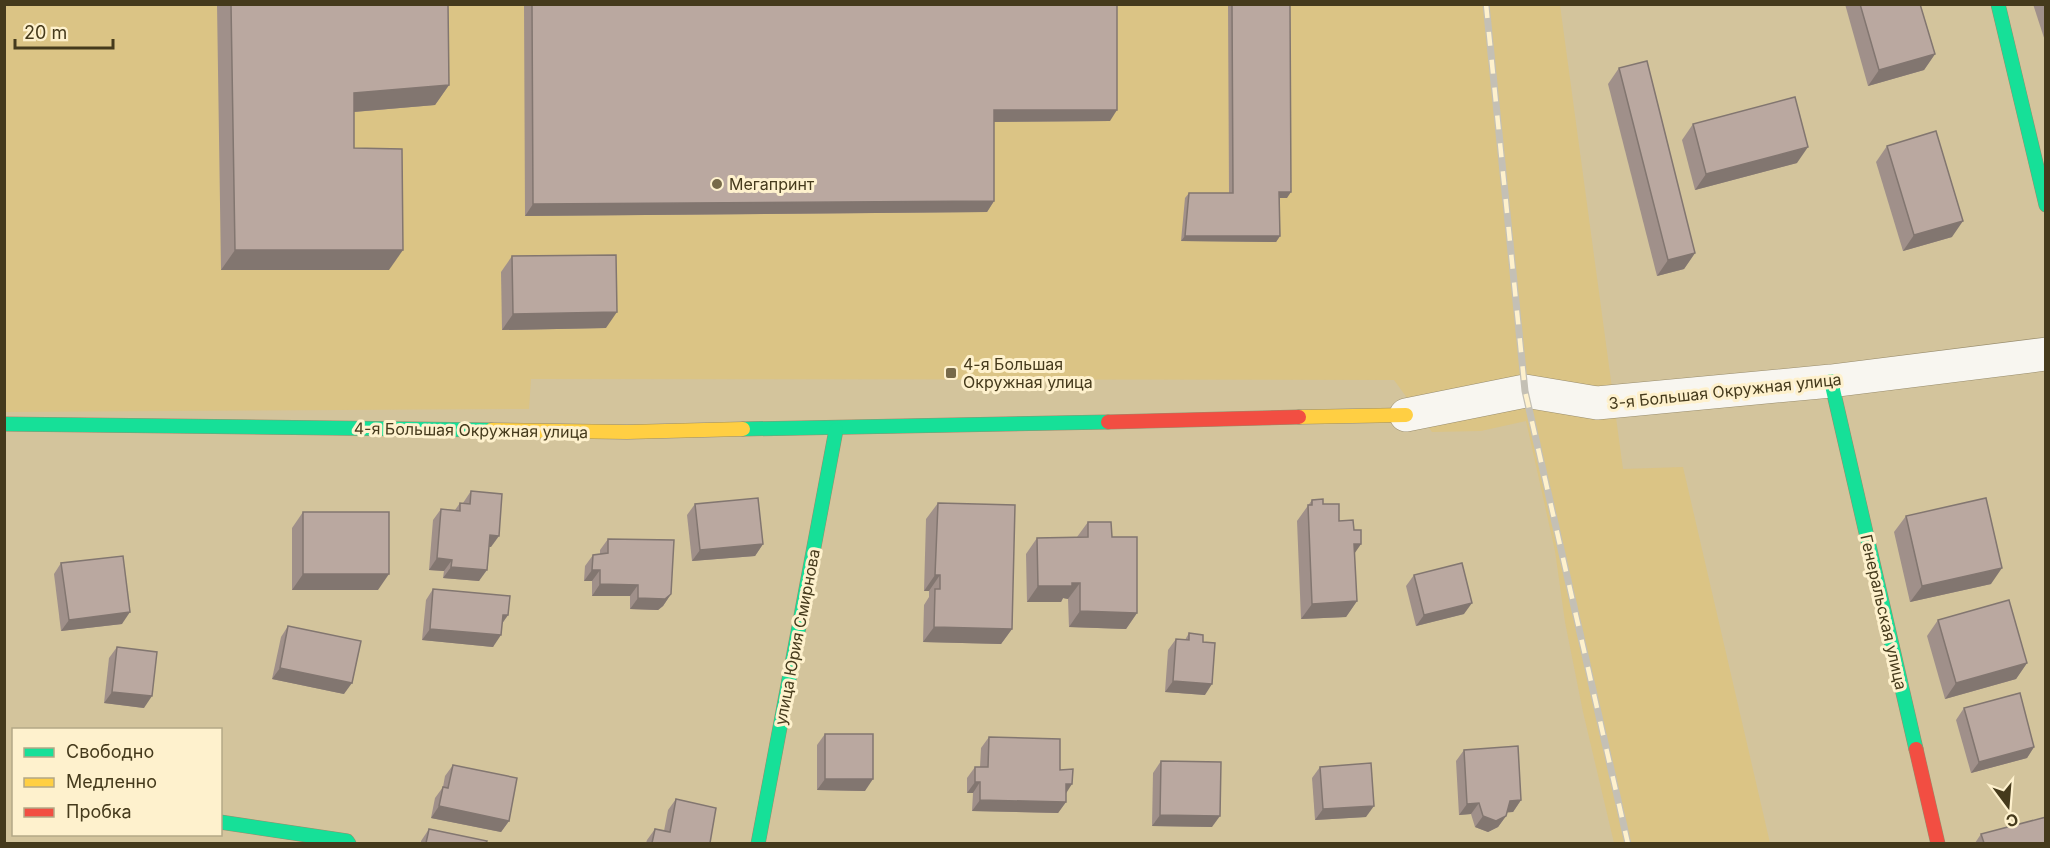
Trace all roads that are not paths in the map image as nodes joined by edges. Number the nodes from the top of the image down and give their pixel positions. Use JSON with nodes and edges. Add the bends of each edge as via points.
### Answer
{"nodes":[{"id":1,"x":1998,"y":4,"type":"edge"},
{"id":2,"x":2046,"y":205,"type":"edge"},
{"id":3,"x":2046,"y":354,"type":"edge"},
{"id":4,"x":1830,"y":381,"type":"junction"},
{"id":5,"x":1406,"y":415,"type":"joint"},
{"id":6,"x":4,"y":424,"type":"edge"},
{"id":7,"x":836,"y":430,"type":"junction"},
{"id":8,"x":222,"y":822,"type":"edge"},
{"id":9,"x":349,"y":843,"type":"edge"},
{"id":10,"x":758,"y":843,"type":"edge"},
{"id":11,"x":1938,"y":843,"type":"edge"}],
"edges":[{"from":1,"to":2,"type":"street"},
{"from":3,"to":4,"type":"street","name":"3-я Большая Окружная улица"},
{"from":4,"to":5,"type":"street","name":"3-я Большая Окружная улица","via":[[1597,404],[1526,391]]},
{"from":4,"to":11,"type":"street","name":"Генеральская улица"},
{"from":5,"to":7,"type":"street","name":"4-я Большая Окружная улица"},
{"from":6,"to":7,"type":"street","name":"4-я Большая Окружная улица","via":[[627,432]]},
{"from":7,"to":10,"type":"street","name":"улица Юрия Смирнова"},
{"from":8,"to":9,"type":"street"}]}
